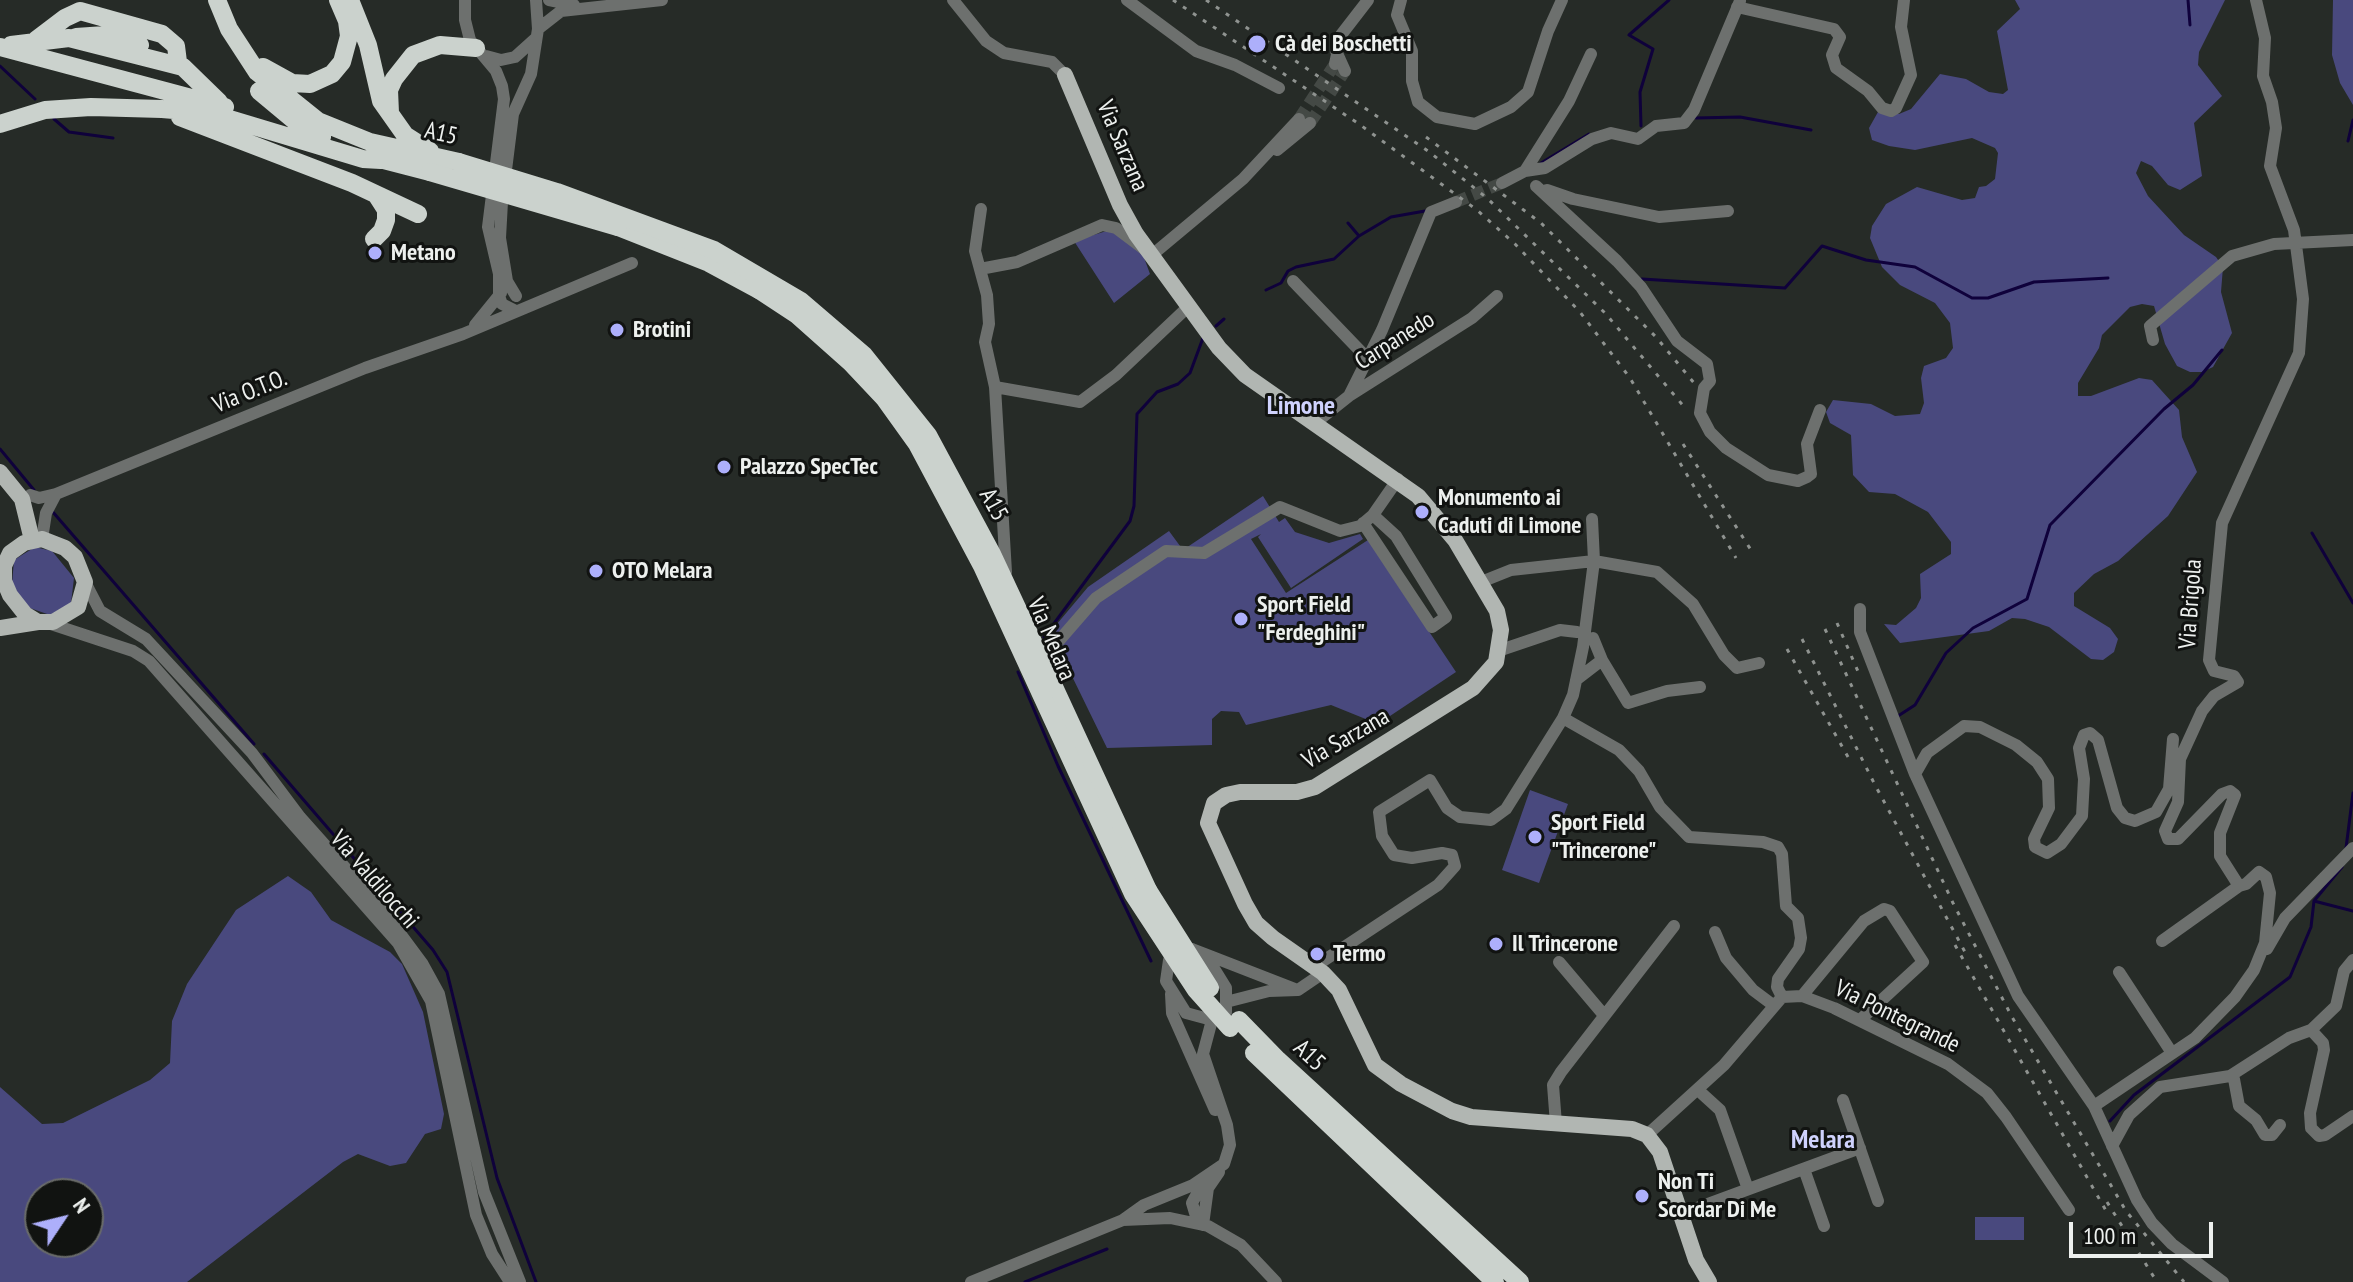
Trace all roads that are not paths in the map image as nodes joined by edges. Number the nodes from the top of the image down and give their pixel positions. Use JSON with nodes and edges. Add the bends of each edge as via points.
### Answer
{"nodes":[{"id":1,"x":206,"y":0,"type":"edge"},
{"id":2,"x":218,"y":0,"type":"edge"},
{"id":3,"x":338,"y":0,"type":"edge"},
{"id":4,"x":350,"y":0,"type":"edge"},
{"id":5,"x":465,"y":0,"type":"edge"},
{"id":6,"x":536,"y":0,"type":"edge"},
{"id":7,"x":549,"y":0,"type":"edge"},
{"id":8,"x":566,"y":0,"type":"edge"},
{"id":9,"x":662,"y":0,"type":"edge"},
{"id":10,"x":953,"y":0,"type":"edge"},
{"id":11,"x":1127,"y":0,"type":"edge"},
{"id":12,"x":1368,"y":0,"type":"edge"},
{"id":13,"x":1401,"y":0,"type":"edge"},
{"id":14,"x":1562,"y":0,"type":"edge"},
{"id":15,"x":1904,"y":0,"type":"edge"},
{"id":16,"x":2256,"y":0,"type":"edge"},
{"id":17,"x":1739,"y":4,"type":"edge"},
{"id":18,"x":590,"y":7,"type":"junction"},
{"id":19,"x":536,"y":34,"type":"junction"},
{"id":20,"x":62,"y":39,"type":"junction"},
{"id":21,"x":34,"y":42,"type":"junction"},
{"id":22,"x":0,"y":46,"type":"edge"},
{"id":23,"x":481,"y":52,"type":"junction"},
{"id":24,"x":1591,"y":54,"type":"dead end"},
{"id":25,"x":1339,"y":62,"type":"tunnel mouth"},
{"id":26,"x":184,"y":68,"type":"junction"},
{"id":27,"x":1065,"y":75,"type":"joint"},
{"id":28,"x":1279,"y":88,"type":"dead end"},
{"id":29,"x":223,"y":106,"type":"junction"},
{"id":30,"x":138,"y":107,"type":"junction"},
{"id":31,"x":390,"y":116,"type":"junction"},
{"id":32,"x":1304,"y":121,"type":"tunnel mouth"},
{"id":33,"x":0,"y":124,"type":"edge"},
{"id":34,"x":287,"y":135,"type":"junction"},
{"id":35,"x":381,"y":160,"type":"junction"},
{"id":36,"x":430,"y":160,"type":"junction"},
{"id":37,"x":1523,"y":173,"type":"junction"},
{"id":38,"x":1502,"y":183,"type":"tunnel mouth"},
{"id":39,"x":1536,"y":186,"type":"junction"},
{"id":40,"x":377,"y":196,"type":"junction"},
{"id":41,"x":1456,"y":202,"type":"tunnel mouth"},
{"id":42,"x":981,"y":209,"type":"dead end"},
{"id":43,"x":1728,"y":211,"type":"dead end"},
{"id":44,"x":418,"y":214,"type":"dead end"},
{"id":45,"x":374,"y":239,"type":"dead end"},
{"id":46,"x":2353,"y":240,"type":"edge"},
{"id":47,"x":2296,"y":245,"type":"junction"},
{"id":48,"x":1152,"y":255,"type":"junction"},
{"id":49,"x":632,"y":263,"type":"dead end"},
{"id":50,"x":980,"y":269,"type":"junction"},
{"id":51,"x":507,"y":281,"type":"junction"},
{"id":52,"x":1293,"y":281,"type":"dead end"},
{"id":53,"x":499,"y":296,"type":"junction"},
{"id":54,"x":516,"y":296,"type":"junction"},
{"id":55,"x":1497,"y":296,"type":"dead end"},
{"id":56,"x":532,"y":302,"type":"junction"},
{"id":57,"x":1189,"y":306,"type":"junction"},
{"id":58,"x":514,"y":310,"type":"junction"},
{"id":59,"x":463,"y":334,"type":"junction"},
{"id":60,"x":2153,"y":340,"type":"dead end"},
{"id":61,"x":1366,"y":357,"type":"junction"},
{"id":62,"x":995,"y":387,"type":"junction"},
{"id":63,"x":1349,"y":396,"type":"junction"},
{"id":64,"x":1820,"y":410,"type":"dead end"},
{"id":65,"x":1315,"y":423,"type":"junction"},
{"id":66,"x":0,"y":461,"type":"edge"},
{"id":67,"x":0,"y":472,"type":"edge"},
{"id":68,"x":1398,"y":479,"type":"junction"},
{"id":69,"x":56,"y":494,"type":"junction"},
{"id":70,"x":30,"y":495,"type":"joint"},
{"id":71,"x":27,"y":515,"type":"junction"},
{"id":72,"x":1368,"y":519,"type":"junction"},
{"id":73,"x":1592,"y":519,"type":"dead end"},
{"id":74,"x":37,"y":539,"type":"junction"},
{"id":75,"x":8,"y":554,"type":"edge"},
{"id":76,"x":1594,"y":561,"type":"junction"},
{"id":77,"x":85,"y":582,"type":"junction"},
{"id":78,"x":1481,"y":582,"type":"junction"},
{"id":79,"x":1860,"y":609,"type":"dead end"},
{"id":80,"x":42,"y":622,"type":"junction"},
{"id":81,"x":0,"y":628,"type":"edge"},
{"id":82,"x":1577,"y":632,"type":"dead end"},
{"id":83,"x":1593,"y":638,"type":"dead end"},
{"id":84,"x":1498,"y":651,"type":"junction"},
{"id":85,"x":1035,"y":660,"type":"junction"},
{"id":86,"x":1602,"y":660,"type":"junction"},
{"id":87,"x":1759,"y":663,"type":"dead end"},
{"id":88,"x":1576,"y":680,"type":"junction"},
{"id":89,"x":1700,"y":687,"type":"dead end"},
{"id":90,"x":1563,"y":718,"type":"junction"},
{"id":91,"x":2173,"y":739,"type":"dead end"},
{"id":92,"x":1915,"y":774,"type":"junction"},
{"id":93,"x":2353,"y":848,"type":"edge"},
{"id":94,"x":2239,"y":886,"type":"junction"},
{"id":95,"x":1159,"y":922,"type":"junction"},
{"id":96,"x":1674,"y":926,"type":"dead end"},
{"id":97,"x":1715,"y":932,"type":"dead end"},
{"id":98,"x":2162,"y":941,"type":"dead end"},
{"id":99,"x":1192,"y":949,"type":"junction"},
{"id":100,"x":1205,"y":954,"type":"junction"},
{"id":101,"x":2261,"y":958,"type":"junction"},
{"id":102,"x":1169,"y":960,"type":"junction"},
{"id":103,"x":2353,"y":960,"type":"edge"},
{"id":104,"x":1559,"y":962,"type":"dead end"},
{"id":105,"x":1319,"y":970,"type":"junction"},
{"id":106,"x":2119,"y":972,"type":"dead end"},
{"id":107,"x":1170,"y":990,"type":"junction"},
{"id":108,"x":1298,"y":990,"type":"junction"},
{"id":109,"x":1802,"y":996,"type":"junction"},
{"id":110,"x":1778,"y":1001,"type":"junction"},
{"id":111,"x":1226,"y":1002,"type":"junction"},
{"id":112,"x":1603,"y":1014,"type":"junction"},
{"id":113,"x":1212,"y":1020,"type":"junction"},
{"id":114,"x":1860,"y":1020,"type":"junction"},
{"id":115,"x":1234,"y":1024,"type":"junction"},
{"id":116,"x":2311,"y":1030,"type":"junction"},
{"id":117,"x":2172,"y":1053,"type":"junction"},
{"id":118,"x":1273,"y":1065,"type":"junction"},
{"id":119,"x":2230,"y":1076,"type":"junction"},
{"id":120,"x":1698,"y":1090,"type":"junction"},
{"id":121,"x":1843,"y":1100,"type":"dead end"},
{"id":122,"x":2094,"y":1106,"type":"junction"},
{"id":123,"x":2353,"y":1116,"type":"edge"},
{"id":124,"x":1556,"y":1124,"type":"junction"},
{"id":125,"x":2280,"y":1125,"type":"dead end"},
{"id":126,"x":1647,"y":1135,"type":"junction"},
{"id":127,"x":1229,"y":1137,"type":"junction"},
{"id":128,"x":2112,"y":1146,"type":"junction"},
{"id":129,"x":1860,"y":1148,"type":"junction"},
{"id":130,"x":1224,"y":1164,"type":"junction"},
{"id":131,"x":1804,"y":1169,"type":"junction"},
{"id":132,"x":1211,"y":1175,"type":"junction"},
{"id":133,"x":1748,"y":1189,"type":"junction"},
{"id":134,"x":1878,"y":1201,"type":"dead end"},
{"id":135,"x":2069,"y":1210,"type":"dead end"},
{"id":136,"x":1681,"y":1214,"type":"junction"},
{"id":137,"x":1123,"y":1220,"type":"junction"},
{"id":138,"x":1200,"y":1224,"type":"junction"},
{"id":139,"x":1824,"y":1226,"type":"dead end"},
{"id":140,"x":1438,"y":1232,"type":"junction"},
{"id":141,"x":510,"y":1282,"type":"edge"},
{"id":142,"x":520,"y":1282,"type":"edge"},
{"id":143,"x":971,"y":1282,"type":"edge"},
{"id":144,"x":1276,"y":1282,"type":"edge"},
{"id":145,"x":1483,"y":1282,"type":"edge"},
{"id":146,"x":1495,"y":1282,"type":"edge"},
{"id":147,"x":1520,"y":1282,"type":"edge"},
{"id":148,"x":1709,"y":1282,"type":"edge"},
{"id":149,"x":2223,"y":1282,"type":"edge"}],
"edges":[{"from":1,"to":35,"type":"highway","name":"A15","number":"A15","via":[[240,69],[276,107],[329,141]]},
{"from":2,"to":3,"type":"highway","via":[[241,41],[271,74],[310,84],[332,74],[347,50],[347,21]]},
{"from":2,"to":36,"type":"highway","name":"A15","number":"A15","via":[[248,61],[293,104],[343,133]]},
{"from":4,"to":31,"type":"highway","via":[[368,45],[374,83]]},
{"from":5,"to":23,"type":"street","via":[[467,31]]},
{"from":6,"to":19,"type":"street"},
{"from":7,"to":18,"type":"street"},
{"from":8,"to":18,"type":"street"},
{"from":9,"to":18,"type":"street"},
{"from":10,"to":27,"type":"street","via":[[986,41],[1004,53],[1052,62]]},
{"from":11,"to":28,"type":"street","via":[[1196,51]]},
{"from":12,"to":25,"type":"street","via":[[1350,20]]},
{"from":13,"to":14,"type":"street","via":[[1397,15],[1412,51],[1418,102],[1437,117],[1475,124],[1511,107],[1528,92]]},
{"from":15,"to":17,"type":"street","via":[[1901,27],[1911,75],[1891,111],[1836,68],[1832,55],[1840,37],[1834,29]]},
{"from":16,"to":47,"type":"street","via":[[2265,38],[2263,76],[2276,128],[2270,166]]},
{"from":17,"to":37,"type":"street","via":[[1684,123],[1656,126],[1638,139],[1611,133],[1545,168]]},
{"from":18,"to":19,"type":"street","via":[[561,11]]},
{"from":19,"to":23,"type":"street","via":[[515,57],[501,60]]},
{"from":19,"to":51,"type":"street","via":[[531,74],[513,114],[506,152],[500,238]]},
{"from":20,"to":21,"type":"highway"},
{"from":20,"to":26,"type":"highway"},
{"from":20,"to":26,"type":"highway","via":[[90,33],[144,47]]},
{"from":21,"to":22,"type":"highway"},
{"from":21,"to":26,"type":"highway","via":[[80,11],[162,34],[176,46]]},
{"from":22,"to":29,"type":"highway"},
{"from":23,"to":31,"type":"highway","via":[[440,45],[400,66],[388,102]]},
{"from":23,"to":53,"type":"street","via":[[496,71],[504,99],[488,227]]},
{"from":24,"to":37,"type":"street","via":[[1569,101]]},
{"from":26,"to":29,"type":"highway"},
{"from":27,"to":48,"type":"main road","name":"Via Sarzana","via":[[1120,205]]},
{"from":29,"to":34,"type":"highway"},
{"from":30,"to":33,"type":"highway","via":[[45,110]]},
{"from":30,"to":34,"type":"highway","via":[[210,113]]},
{"from":30,"to":40,"type":"highway","via":[[176,115]]},
{"from":31,"to":36,"type":"highway"},
{"from":32,"to":48,"type":"street"},
{"from":34,"to":35,"type":"highway"},
{"from":35,"to":36,"type":"highway","name":"A15","number":"A15"},
{"from":36,"to":115,"type":"highway","name":"A15","number":"A15","bridge":true,"via":[[709,263],[797,315],[884,398],[917,444],[982,566],[1133,894],[1196,990]]},
{"from":36,"to":115,"type":"highway","name":"A15","number":"A15","bridge":true,"via":[[459,162],[714,250],[801,301],[864,355],[928,435],[992,554],[1148,890]]},
{"from":37,"to":38,"type":"street"},
{"from":37,"to":39,"type":"street"},
{"from":39,"to":43,"type":"street","via":[[1659,217]]},
{"from":39,"to":64,"type":"street","via":[[1617,261],[1677,341],[1707,364],[1710,381],[1700,413],[1726,448],[1768,475],[1798,481],[1811,474],[1807,444]]},
{"from":40,"to":44,"type":"highway"},
{"from":40,"to":45,"type":"highway","via":[[386,220]]},
{"from":41,"to":61,"type":"street","via":[[1431,212]]},
{"from":42,"to":50,"type":"street","name":"Via Melara","via":[[975,251]]},
{"from":46,"to":47,"type":"street"},
{"from":47,"to":60,"type":"street","via":[[2274,244],[2232,256],[2150,326]]},
{"from":47,"to":94,"type":"street","name":"Via Brigola","via":[[2303,299],[2299,353],[2271,421],[2247,462],[2222,523],[2216,554],[2209,660],[2214,671],[2238,682],[2214,696],[2202,711],[2180,759],[2178,802],[2165,831],[2168,839],[2178,839],[2218,797],[2233,793],[2218,844],[2227,872]]},
{"from":48,"to":50,"type":"street","via":[[1116,228],[1102,225],[1017,262]]},
{"from":48,"to":57,"type":"main road","name":"Via Sarzana"},
{"from":49,"to":56,"type":"street","name":"Via O.T.O."},
{"from":50,"to":62,"type":"street","name":"Via Melara","via":[[989,324],[985,342]]},
{"from":51,"to":53,"type":"street","name":"Via O.T.O."},
{"from":51,"to":54,"type":"street"},
{"from":52,"to":61,"type":"street"},
{"from":53,"to":54,"type":"street"},
{"from":53,"to":58,"type":"street"},
{"from":53,"to":59,"type":"street","name":"Via O.T.O.","via":[[483,319]]},
{"from":54,"to":56,"type":"street"},
{"from":55,"to":63,"type":"street","name":"Carpanedo","via":[[1472,318]]},
{"from":56,"to":58,"type":"street","name":"Via O.T.O."},
{"from":57,"to":62,"type":"street","via":[[1080,402]]},
{"from":57,"to":65,"type":"main road","name":"Via Sarzana","via":[[1245,375]]},
{"from":58,"to":59,"type":"street","name":"Via O.T.O."},
{"from":59,"to":69,"type":"street","name":"Via O.T.O.","via":[[365,368]]},
{"from":61,"to":63,"type":"street"},
{"from":62,"to":85,"type":"street","name":"Via Melara","via":[[1002,543],[1011,606]]},
{"from":63,"to":65,"type":"street","name":"Carpanedo"},
{"from":65,"to":68,"type":"main road","name":"Via Sarzana"},
{"from":66,"to":70,"type":"main road"},
{"from":67,"to":71,"type":"main road","via":[[22,499]]},
{"from":68,"to":72,"type":"street"},
{"from":68,"to":78,"type":"main road","name":"Via Sarzana","via":[[1438,518]]},
{"from":69,"to":70,"type":"street","name":"Via O.T.O."},
{"from":69,"to":74,"type":"street"},
{"from":71,"to":74,"type":"main road"},
{"from":71,"to":75,"type":"main road"},
{"from":72,"to":72,"type":"street","via":[[1396,536],[1446,617],[1432,627]]},
{"from":72,"to":85,"type":"street","via":[[1340,531],[1280,507],[1204,553],[1166,551],[1096,598],[1050,651]]},
{"from":73,"to":76,"type":"street"},
{"from":74,"to":75,"type":"main road"},
{"from":74,"to":77,"type":"main road","via":[[65,548],[75,557]]},
{"from":75,"to":80,"type":"main road","via":[[6,589],[20,609]]},
{"from":76,"to":78,"type":"street","via":[[1511,570]]},
{"from":76,"to":87,"type":"street","via":[[1657,572],[1693,604],[1737,668]]},
{"from":76,"to":88,"type":"street"},
{"from":77,"to":80,"type":"main road","via":[[72,613]]},
{"from":77,"to":142,"type":"street","name":"Via Valdilocchi","via":[[100,611],[146,639],[221,720],[422,963],[439,994],[484,1192]]},
{"from":78,"to":84,"type":"main road","name":"Via Sarzana","via":[[1497,611]]},
{"from":79,"to":92,"type":"street","via":[[1860,632]]},
{"from":80,"to":81,"type":"main road"},
{"from":80,"to":141,"type":"street","name":"Via Valdilocchi","via":[[149,661],[398,943],[431,1001],[476,1215]]},
{"from":82,"to":84,"type":"street","via":[[1560,630]]},
{"from":83,"to":86,"type":"street"},
{"from":84,"to":105,"type":"main road","name":"Via Sarzana","via":[[1481,683],[1328,781],[1297,792],[1240,792],[1214,803],[1208,823],[1256,923]]},
{"from":85,"to":95,"type":"street","name":"Via Melara","via":[[1128,868]]},
{"from":86,"to":88,"type":"street"},
{"from":86,"to":89,"type":"street","via":[[1628,703]]},
{"from":88,"to":90,"type":"street"},
{"from":90,"to":105,"type":"street","via":[[1506,809],[1491,820],[1460,817],[1447,808],[1430,780],[1379,812],[1382,836],[1394,855],[1442,853],[1452,855],[1455,866],[1438,885]]},
{"from":90,"to":110,"type":"street","via":[[1619,750],[1689,837],[1778,847],[1786,906],[1798,918],[1801,938],[1778,979]]},
{"from":91,"to":92,"type":"street","via":[[2169,789],[2156,812],[2135,821],[2117,808],[2098,740],[2084,735],[2079,748],[2082,816],[2047,853],[2035,847],[2034,839],[2049,808],[2048,779],[2016,745],[1980,727],[1964,726],[1927,753]]},
{"from":92,"to":122,"type":"street","via":[[2018,996]]},
{"from":93,"to":101,"type":"street","via":[[2285,918]]},
{"from":94,"to":98,"type":"street"},
{"from":94,"to":101,"type":"street","via":[[2259,872],[2269,883]]},
{"from":95,"to":99,"type":"street","name":"Via Melara"},
{"from":95,"to":102,"type":"street","name":"Via Melara"},
{"from":96,"to":112,"type":"street"},
{"from":97,"to":110,"type":"street","via":[[1726,958],[1753,990]]},
{"from":99,"to":100,"type":"street"},
{"from":99,"to":102,"type":"street"},
{"from":100,"to":108,"type":"street"},
{"from":100,"to":111,"type":"street","via":[[1226,988]]},
{"from":101,"to":117,"type":"street","via":[[2235,997],[2195,1038]]},
{"from":102,"to":107,"type":"street"},
{"from":103,"to":116,"type":"street","via":[[2344,971],[2336,1006]]},
{"from":104,"to":112,"type":"street"},
{"from":105,"to":108,"type":"street"},
{"from":105,"to":124,"type":"main road","name":"Via Sarzana","via":[[1339,990],[1375,1065],[1401,1084],[1471,1117]]},
{"from":106,"to":117,"type":"street"},
{"from":107,"to":113,"type":"street","via":[[1186,1013]]},
{"from":107,"to":127,"type":"street","via":[[1177,1026]]},
{"from":108,"to":111,"type":"street"},
{"from":109,"to":110,"type":"street","name":"Via Pontegrande"},
{"from":109,"to":114,"type":"street","name":"Via Pontegrande"},
{"from":109,"to":114,"type":"street","via":[[1864,921],[1884,909],[1890,911],[1923,962]]},
{"from":110,"to":120,"type":"street"},
{"from":111,"to":113,"type":"street","via":[[1226,1012]]},
{"from":112,"to":124,"type":"street","via":[[1553,1085]]},
{"from":113,"to":127,"type":"street","via":[[1203,1054]]},
{"from":114,"to":135,"type":"street","name":"Via Pontegrande","via":[[1948,1064],[1987,1093]]},
{"from":115,"to":118,"type":"highway","name":"A15","number":"A15"},
{"from":116,"to":119,"type":"street"},
{"from":116,"to":123,"type":"street","via":[[2324,1050],[2311,1128],[2325,1135]]},
{"from":117,"to":122,"type":"street"},
{"from":118,"to":140,"type":"highway","name":"A15"},
{"from":118,"to":147,"type":"highway","name":"A15"},
{"from":119,"to":125,"type":"street","via":[[2239,1106],[2265,1135]]},
{"from":119,"to":128,"type":"street","via":[[2160,1087],[2129,1115]]},
{"from":120,"to":126,"type":"street"},
{"from":120,"to":133,"type":"street","via":[[1720,1110]]},
{"from":121,"to":129,"type":"street"},
{"from":122,"to":128,"type":"street"},
{"from":124,"to":126,"type":"main road","name":"Via Sarzana","via":[[1632,1129]]},
{"from":126,"to":136,"type":"main road","via":[[1660,1152]]},
{"from":127,"to":130,"type":"street"},
{"from":128,"to":149,"type":"street","via":[[2152,1223]]},
{"from":129,"to":131,"type":"street"},
{"from":129,"to":134,"type":"street"},
{"from":130,"to":132,"type":"street"},
{"from":130,"to":138,"type":"street","via":[[1208,1188]]},
{"from":131,"to":133,"type":"street"},
{"from":131,"to":139,"type":"street"},
{"from":132,"to":137,"type":"street"},
{"from":132,"to":138,"type":"street","via":[[1192,1198]]},
{"from":133,"to":136,"type":"street"},
{"from":136,"to":148,"type":"main road"},
{"from":137,"to":138,"type":"street","via":[[1170,1218]]},
{"from":137,"to":143,"type":"street"},
{"from":138,"to":144,"type":"street","via":[[1241,1245]]},
{"from":140,"to":145,"type":"highway"},
{"from":140,"to":146,"type":"highway","name":"A15"}]}
